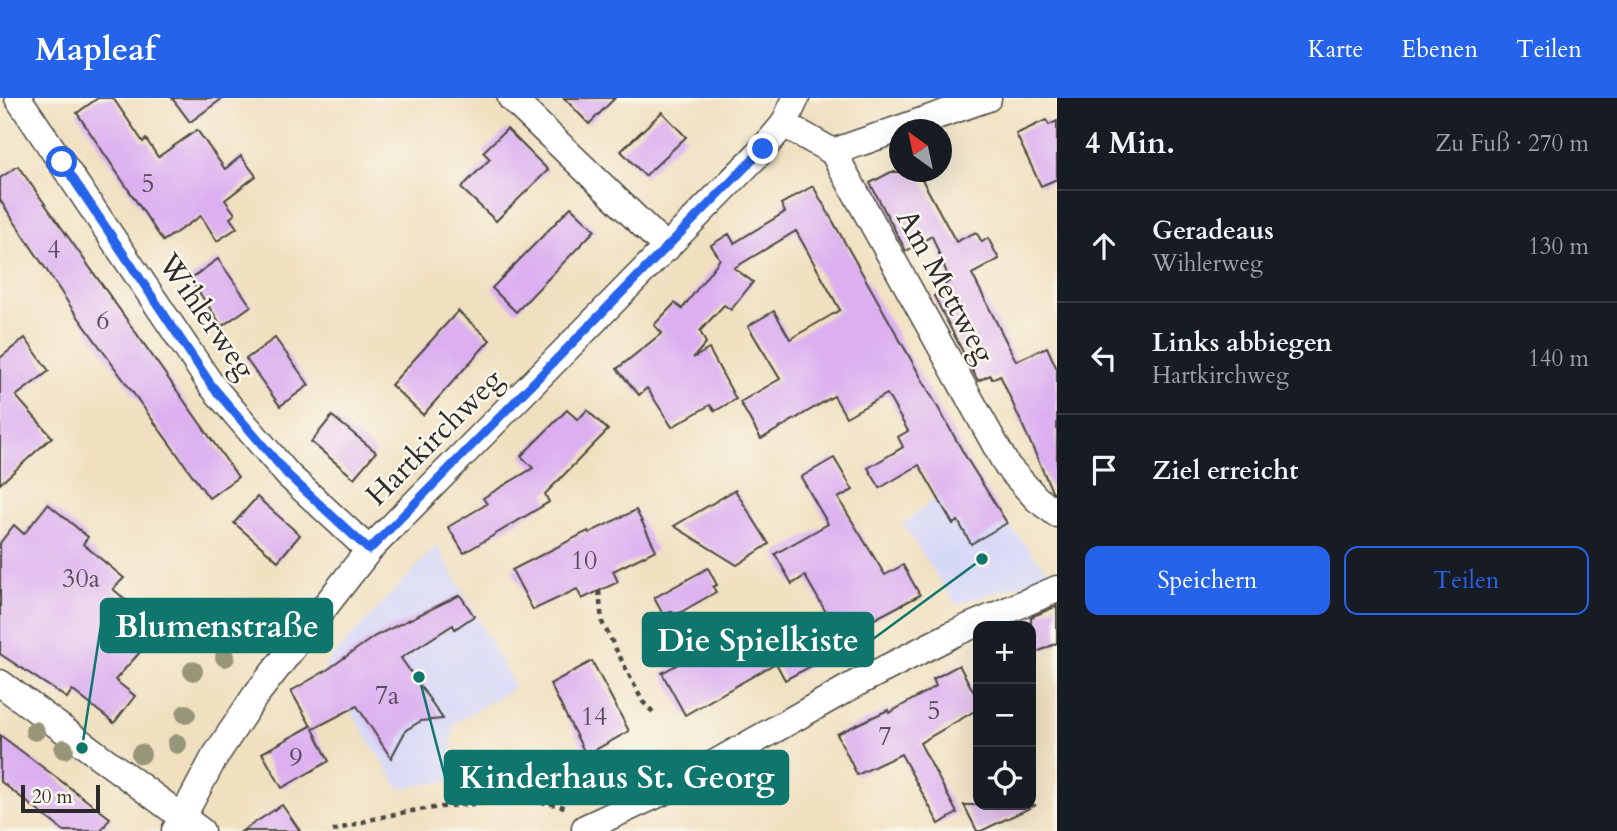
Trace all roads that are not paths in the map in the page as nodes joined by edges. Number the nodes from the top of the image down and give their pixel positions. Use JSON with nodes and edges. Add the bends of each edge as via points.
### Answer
{"nodes":[{"id":1,"x":18,"y":98,"type":"edge"},
{"id":2,"x":510,"y":98,"type":"edge"},
{"id":3,"x":796,"y":98,"type":"edge"},
{"id":4,"x":988,"y":98,"type":"edge"},
{"id":5,"x":784,"y":124,"type":"junction"},
{"id":6,"x":833,"y":152,"type":"junction"},
{"id":7,"x":667,"y":248,"type":"junction"},
{"id":8,"x":1057,"y":514,"type":"edge"},
{"id":9,"x":369,"y":550,"type":"junction"},
{"id":10,"x":1057,"y":589,"type":"edge"},
{"id":11,"x":0,"y":683,"type":"edge"},
{"id":12,"x":186,"y":826,"type":"edge"},
{"id":13,"x":585,"y":828,"type":"road end"}],
"edges":[{"from":1,"to":9,"type":"street","name":"Wihlerweg","via":[[212,386],[288,475]]},
{"from":2,"to":7,"type":"street"},
{"from":3,"to":5,"type":"street"},
{"from":4,"to":6,"type":"street"},
{"from":5,"to":6,"type":"street"},
{"from":5,"to":7,"type":"street","name":"Hartkirchweg"},
{"from":6,"to":8,"type":"street","name":"Am Mettweg","via":[[1007,466]]},
{"from":7,"to":9,"type":"street","name":"Hartkirchweg"},
{"from":9,"to":12,"type":"street","name":"Hartkirchweg","via":[[255,696],[214,758]]},
{"from":10,"to":13,"type":"street","via":[[894,664],[669,789]]},
{"from":11,"to":12,"type":"street"}]}
